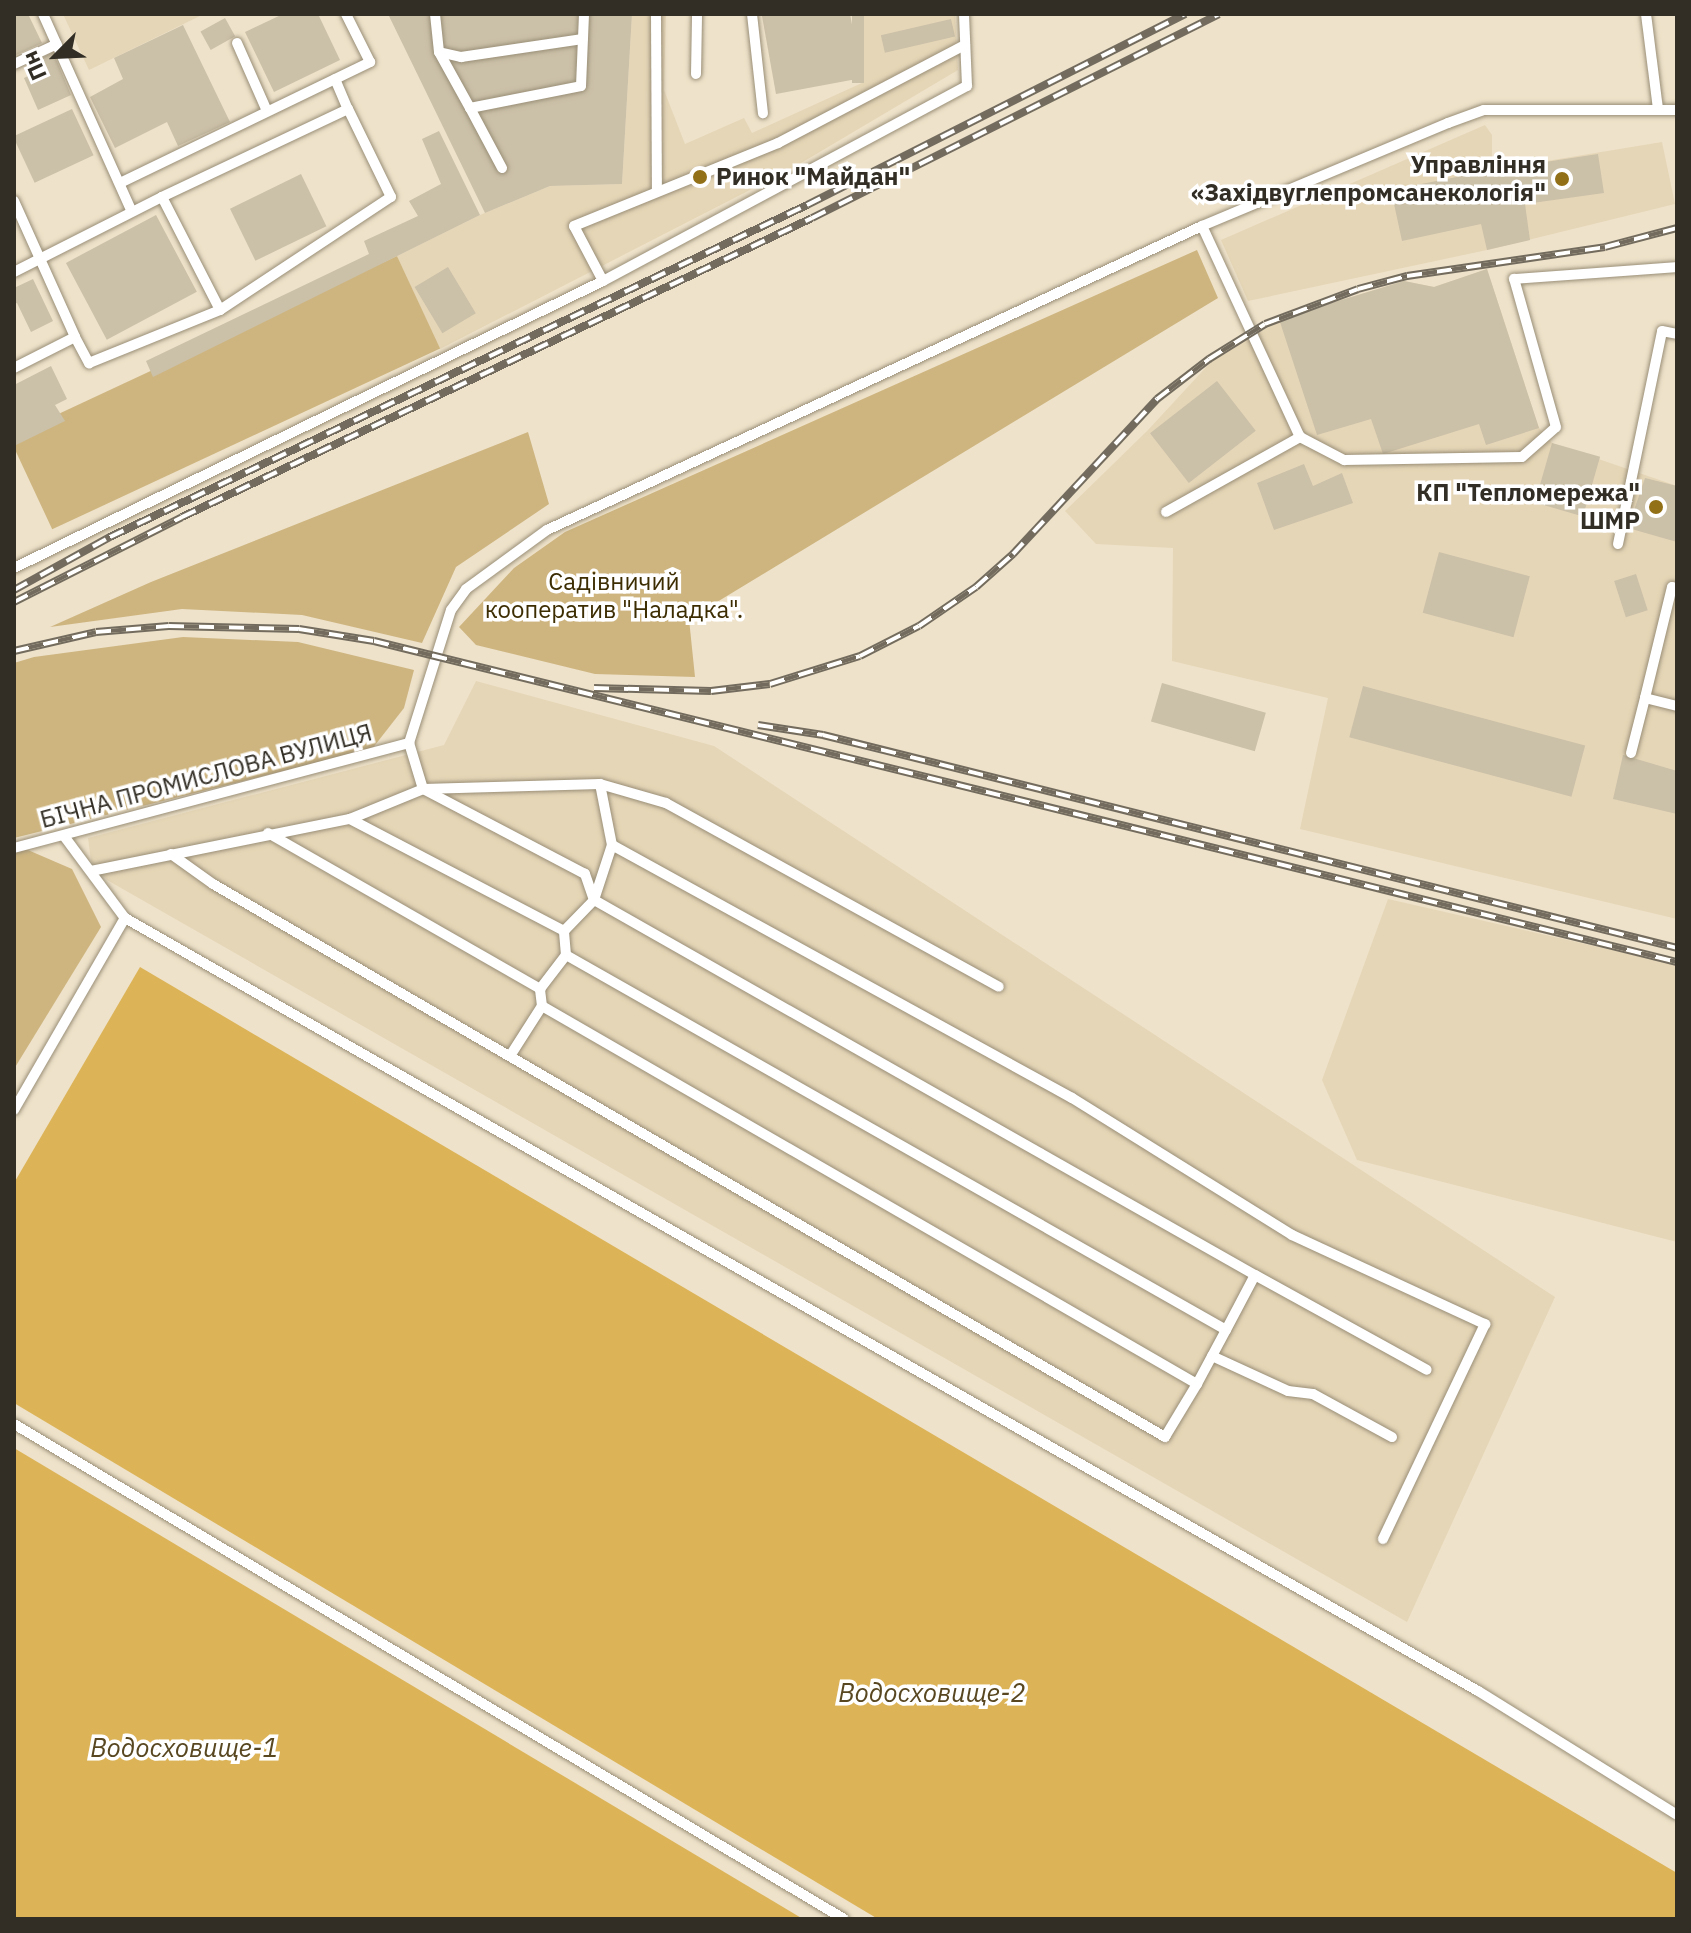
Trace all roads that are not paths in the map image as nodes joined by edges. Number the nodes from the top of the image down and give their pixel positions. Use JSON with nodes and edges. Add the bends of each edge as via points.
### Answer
{"nodes":[{"id":1,"x":43,"y":14,"type":"edge"},
{"id":2,"x":346,"y":14,"type":"edge"},
{"id":3,"x":435,"y":14,"type":"edge"},
{"id":4,"x":584,"y":14,"type":"edge"},
{"id":5,"x":656,"y":14,"type":"edge"},
{"id":6,"x":697,"y":14,"type":"edge"},
{"id":7,"x":752,"y":14,"type":"edge"},
{"id":8,"x":964,"y":14,"type":"edge"},
{"id":9,"x":1646,"y":14,"type":"edge"},
{"id":10,"x":583,"y":39,"type":"junction"},
{"id":11,"x":237,"y":43,"type":"dead end"},
{"id":12,"x":57,"y":44,"type":"junction"},
{"id":13,"x":965,"y":45,"type":"junction"},
{"id":14,"x":439,"y":52,"type":"junction"},
{"id":15,"x":14,"y":64,"type":"edge"},
{"id":16,"x":696,"y":74,"type":"dead end"},
{"id":17,"x":335,"y":79,"type":"junction"},
{"id":18,"x":470,"y":108,"type":"junction"},
{"id":19,"x":348,"y":109,"type":"junction"},
{"id":20,"x":1658,"y":109,"type":"junction"},
{"id":21,"x":1677,"y":110,"type":"edge"},
{"id":22,"x":267,"y":111,"type":"junction"},
{"id":23,"x":763,"y":113,"type":"dead end"},
{"id":24,"x":502,"y":168,"type":"dead end"},
{"id":25,"x":120,"y":183,"type":"junction"},
{"id":26,"x":657,"y":191,"type":"junction"},
{"id":27,"x":162,"y":197,"type":"junction"},
{"id":28,"x":14,"y":201,"type":"edge"},
{"id":29,"x":131,"y":210,"type":"junction"},
{"id":30,"x":1202,"y":226,"type":"junction"},
{"id":31,"x":41,"y":259,"type":"junction"},
{"id":32,"x":1677,"y":267,"type":"edge"},
{"id":33,"x":14,"y":272,"type":"edge"},
{"id":34,"x":603,"y":281,"type":"junction"},
{"id":35,"x":220,"y":310,"type":"junction"},
{"id":36,"x":1677,"y":334,"type":"edge"},
{"id":37,"x":75,"y":337,"type":"junction"},
{"id":38,"x":14,"y":368,"type":"edge"},
{"id":39,"x":1300,"y":437,"type":"junction"},
{"id":40,"x":1166,"y":512,"type":"dead end"},
{"id":41,"x":1618,"y":544,"type":"dead end"},
{"id":42,"x":14,"y":568,"type":"edge"},
{"id":43,"x":1677,"y":588,"type":"edge"},
{"id":44,"x":1645,"y":698,"type":"junction"},
{"id":45,"x":1677,"y":706,"type":"edge"},
{"id":46,"x":409,"y":743,"type":"junction"},
{"id":47,"x":1631,"y":753,"type":"dead end"},
{"id":48,"x":600,"y":784,"type":"junction"},
{"id":49,"x":423,"y":789,"type":"junction"},
{"id":50,"x":350,"y":819,"type":"junction"},
{"id":51,"x":268,"y":833,"type":"junction"},
{"id":52,"x":64,"y":836,"type":"junction"},
{"id":53,"x":612,"y":845,"type":"junction"},
{"id":54,"x":14,"y":848,"type":"edge"},
{"id":55,"x":171,"y":854,"type":"junction"},
{"id":56,"x":91,"y":871,"type":"junction"},
{"id":57,"x":594,"y":900,"type":"junction"},
{"id":58,"x":125,"y":918,"type":"junction"},
{"id":59,"x":564,"y":931,"type":"junction"},
{"id":60,"x":566,"y":955,"type":"junction"},
{"id":61,"x":999,"y":987,"type":"dead end"},
{"id":62,"x":540,"y":989,"type":"junction"},
{"id":63,"x":542,"y":1006,"type":"junction"},
{"id":64,"x":510,"y":1056,"type":"junction"},
{"id":65,"x":14,"y":1110,"type":"edge"},
{"id":66,"x":1255,"y":1275,"type":"junction"},
{"id":67,"x":1226,"y":1330,"type":"junction"},
{"id":68,"x":1212,"y":1356,"type":"junction"},
{"id":69,"x":1427,"y":1370,"type":"dead end"},
{"id":70,"x":1197,"y":1384,"type":"junction"},
{"id":71,"x":14,"y":1424,"type":"edge"},
{"id":72,"x":1392,"y":1437,"type":"dead end"},
{"id":73,"x":1383,"y":1539,"type":"dead end"},
{"id":74,"x":1677,"y":1815,"type":"edge"},
{"id":75,"x":844,"y":1919,"type":"edge"}],
"edges":[{"from":1,"to":12,"type":"lane"},
{"from":2,"to":17,"type":"lane","via":[[370,62]]},
{"from":3,"to":14,"type":"lane"},
{"from":4,"to":10,"type":"lane"},
{"from":5,"to":26,"type":"lane"},
{"from":6,"to":16,"type":"lane"},
{"from":7,"to":23,"type":"lane"},
{"from":8,"to":13,"type":"lane"},
{"from":9,"to":20,"type":"lane"},
{"from":10,"to":14,"type":"lane","via":[[461,57]]},
{"from":10,"to":18,"type":"lane","via":[[581,86]]},
{"from":11,"to":22,"type":"lane"},
{"from":12,"to":15,"type":"lane"},
{"from":12,"to":25,"type":"lane"},
{"from":13,"to":26,"type":"lane","via":[[778,143]]},
{"from":13,"to":34,"type":"lane","via":[[967,86]]},
{"from":14,"to":18,"type":"lane"},
{"from":17,"to":19,"type":"lane"},
{"from":17,"to":22,"type":"lane"},
{"from":18,"to":24,"type":"lane"},
{"from":19,"to":27,"type":"lane"},
{"from":19,"to":35,"type":"lane","via":[[391,197]]},
{"from":20,"to":21,"type":"lane"},
{"from":20,"to":30,"type":"lane","via":[[1484,110]]},
{"from":22,"to":25,"type":"lane"},
{"from":25,"to":29,"type":"lane"},
{"from":26,"to":34,"type":"lane","via":[[574,226]]},
{"from":27,"to":29,"type":"lane"},
{"from":27,"to":35,"type":"lane"},
{"from":28,"to":31,"type":"lane"},
{"from":29,"to":31,"type":"lane"},
{"from":30,"to":39,"type":"lane"},
{"from":30,"to":46,"type":"lane","via":[[547,530],[466,589],[451,610]]},
{"from":31,"to":33,"type":"lane"},
{"from":31,"to":37,"type":"lane"},
{"from":32,"to":39,"type":"lane","via":[[1514,279],[1556,427],[1522,457],[1344,460]]},
{"from":34,"to":42,"type":"lane"},
{"from":35,"to":37,"type":"lane","via":[[89,363]]},
{"from":36,"to":41,"type":"lane","via":[[1662,331]]},
{"from":37,"to":38,"type":"lane"},
{"from":39,"to":40,"type":"lane"},
{"from":43,"to":44,"type":"lane","via":[[1672,587]]},
{"from":44,"to":45,"type":"lane"},
{"from":44,"to":47,"type":"lane"},
{"from":46,"to":49,"type":"lane"},
{"from":46,"to":52,"type":"lane","name":"БІЧНА ПРОМИСЛОВА ВУЛИЦЯ"},
{"from":48,"to":49,"type":"lane"},
{"from":48,"to":53,"type":"lane"},
{"from":48,"to":61,"type":"lane","via":[[666,803]]},
{"from":49,"to":50,"type":"lane"},
{"from":49,"to":57,"type":"lane","via":[[585,874]]},
{"from":50,"to":51,"type":"lane"},
{"from":50,"to":59,"type":"lane"},
{"from":51,"to":55,"type":"lane"},
{"from":51,"to":62,"type":"lane"},
{"from":52,"to":54,"type":"lane","name":"БІЧНА ПРОМИСЛОВА ВУЛИЦЯ"},
{"from":52,"to":56,"type":"lane"},
{"from":53,"to":57,"type":"lane"},
{"from":53,"to":73,"type":"lane","via":[[1072,1098],[1292,1235],[1485,1324]]},
{"from":55,"to":56,"type":"lane"},
{"from":55,"to":64,"type":"lane","via":[[213,884]]},
{"from":56,"to":58,"type":"lane"},
{"from":57,"to":59,"type":"lane"},
{"from":57,"to":66,"type":"lane"},
{"from":58,"to":65,"type":"lane"},
{"from":58,"to":74,"type":"lane","via":[[1478,1691]]},
{"from":59,"to":60,"type":"lane"},
{"from":60,"to":62,"type":"lane"},
{"from":60,"to":67,"type":"lane"},
{"from":62,"to":63,"type":"lane"},
{"from":63,"to":64,"type":"lane"},
{"from":63,"to":70,"type":"lane"},
{"from":64,"to":70,"type":"lane","via":[[1165,1437]]},
{"from":66,"to":67,"type":"lane"},
{"from":66,"to":69,"type":"lane"},
{"from":67,"to":68,"type":"lane"},
{"from":68,"to":70,"type":"lane"},
{"from":68,"to":72,"type":"lane","via":[[1288,1391],[1313,1394]]},
{"from":71,"to":75,"type":"lane"}]}
